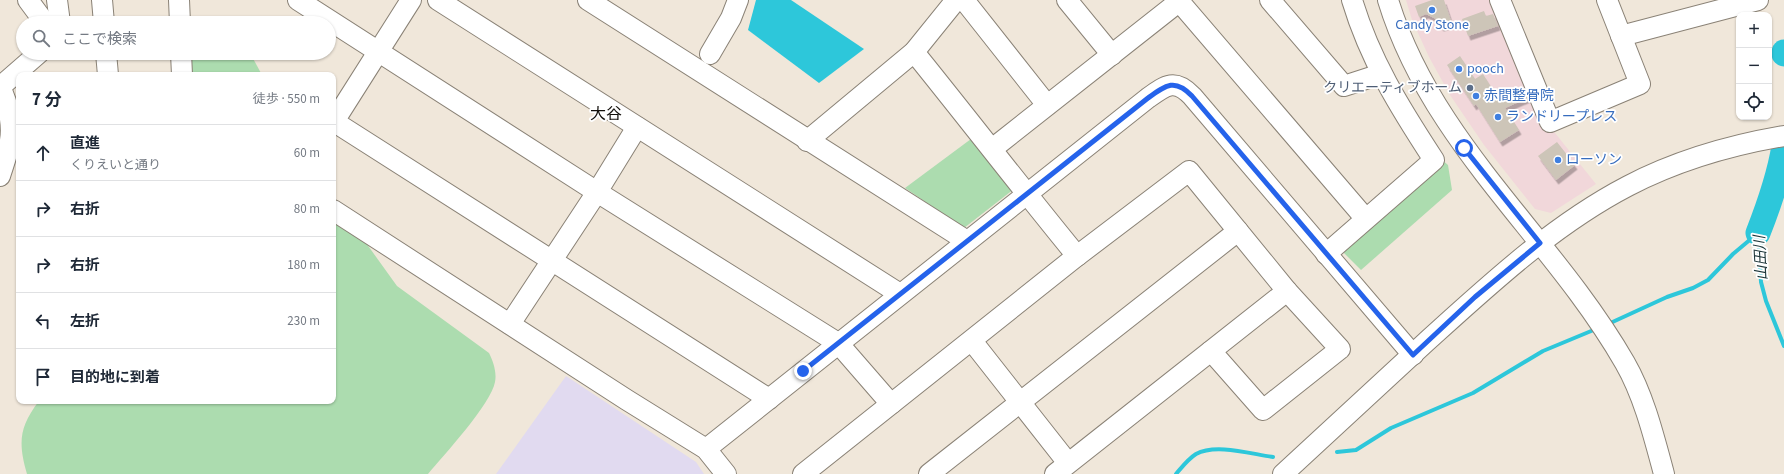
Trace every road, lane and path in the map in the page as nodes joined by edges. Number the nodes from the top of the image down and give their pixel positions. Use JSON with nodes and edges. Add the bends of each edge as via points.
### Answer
{"nodes":[{"id":1,"x":28,"y":0,"type":"edge"},
{"id":2,"x":57,"y":0,"type":"edge"},
{"id":3,"x":102,"y":0,"type":"edge"},
{"id":4,"x":179,"y":0,"type":"edge"},
{"id":5,"x":298,"y":0,"type":"edge"},
{"id":6,"x":411,"y":0,"type":"edge"},
{"id":7,"x":438,"y":0,"type":"edge"},
{"id":8,"x":588,"y":0,"type":"edge"},
{"id":9,"x":738,"y":0,"type":"edge"},
{"id":10,"x":956,"y":0,"type":"edge"},
{"id":11,"x":964,"y":0,"type":"edge"},
{"id":12,"x":1067,"y":0,"type":"edge"},
{"id":13,"x":1180,"y":0,"type":"edge"},
{"id":14,"x":1270,"y":0,"type":"edge"},
{"id":15,"x":1352,"y":0,"type":"edge"},
{"id":16,"x":1388,"y":0,"type":"edge"},
{"id":17,"x":1500,"y":0,"type":"edge"},
{"id":18,"x":1607,"y":0,"type":"edge"},
{"id":19,"x":1753,"y":1,"type":"edge"},
{"id":20,"x":40,"y":16,"type":"edge"},
{"id":21,"x":59,"y":16,"type":"edge"},
{"id":22,"x":103,"y":16,"type":"edge"},
{"id":23,"x":180,"y":16,"type":"edge"},
{"id":24,"x":323,"y":16,"type":"edge"},
{"id":25,"x":336,"y":25,"type":"edge"},
{"id":26,"x":1621,"y":36,"type":"junction"},
{"id":27,"x":378,"y":52,"type":"junction"},
{"id":28,"x":914,"y":52,"type":"junction"},
{"id":29,"x":710,"y":54,"type":"dead end"},
{"id":30,"x":1112,"y":55,"type":"junction"},
{"id":31,"x":31,"y":60,"type":"edge"},
{"id":32,"x":107,"y":60,"type":"edge"},
{"id":33,"x":181,"y":60,"type":"edge"},
{"id":34,"x":17,"y":72,"type":"edge"},
{"id":35,"x":108,"y":72,"type":"edge"},
{"id":36,"x":182,"y":72,"type":"edge"},
{"id":37,"x":16,"y":73,"type":"edge"},
{"id":38,"x":1381,"y":74,"type":"junction"},
{"id":39,"x":0,"y":87,"type":"edge"},
{"id":40,"x":1047,"y":105,"type":"junction"},
{"id":41,"x":336,"y":117,"type":"edge"},
{"id":42,"x":336,"y":124,"type":"edge"},
{"id":43,"x":638,"y":127,"type":"junction"},
{"id":44,"x":1784,"y":136,"type":"edge"},
{"id":45,"x":807,"y":141,"type":"junction"},
{"id":46,"x":992,"y":149,"type":"junction"},
{"id":47,"x":0,"y":176,"type":"edge"},
{"id":48,"x":597,"y":192,"type":"junction"},
{"id":49,"x":1026,"y":195,"type":"junction"},
{"id":50,"x":336,"y":212,"type":"edge"},
{"id":51,"x":1365,"y":218,"type":"junction"},
{"id":52,"x":1238,"y":231,"type":"junction"},
{"id":53,"x":967,"y":241,"type":"junction"},
{"id":54,"x":1540,"y":243,"type":"junction"},
{"id":55,"x":1326,"y":254,"type":"junction"},
{"id":56,"x":1077,"y":256,"type":"junction"},
{"id":57,"x":552,"y":260,"type":"junction"},
{"id":58,"x":1287,"y":291,"type":"junction"},
{"id":59,"x":900,"y":294,"type":"junction"},
{"id":60,"x":510,"y":324,"type":"junction"},
{"id":61,"x":972,"y":341,"type":"junction"},
{"id":62,"x":838,"y":343,"type":"junction"},
{"id":63,"x":1211,"y":351,"type":"junction"},
{"id":64,"x":1413,"y":355,"type":"junction"},
{"id":65,"x":769,"y":399,"type":"junction"},
{"id":66,"x":1020,"y":402,"type":"junction"},
{"id":67,"x":891,"y":404,"type":"junction"},
{"id":68,"x":706,"y":449,"type":"junction"},
{"id":69,"x":1062,"y":468,"type":"edge"},
{"id":70,"x":726,"y":474,"type":"edge"},
{"id":71,"x":803,"y":474,"type":"edge"},
{"id":72,"x":929,"y":474,"type":"edge"},
{"id":73,"x":1283,"y":474,"type":"edge"},
{"id":74,"x":1664,"y":474,"type":"edge"}],
"edges":[{"from":1,"to":20,"type":"street"},
{"from":2,"to":21,"type":"street"},
{"from":3,"to":22,"type":"street"},
{"from":4,"to":23,"type":"street"},
{"from":5,"to":24,"type":"street"},
{"from":6,"to":27,"type":"street"},
{"from":7,"to":43,"type":"street"},
{"from":8,"to":45,"type":"street"},
{"from":9,"to":29,"type":"street","via":[[731,18]]},
{"from":10,"to":28,"type":"street"},
{"from":11,"to":40,"type":"street"},
{"from":12,"to":30,"type":"street"},
{"from":13,"to":30,"type":"street"},
{"from":13,"to":51,"type":"street"},
{"from":14,"to":38,"type":"street","via":[[1344,86]]},
{"from":15,"to":38,"type":"street"},
{"from":16,"to":54,"type":"street","via":[[1411,58],[1430,96],[1471,157]]},
{"from":17,"to":26,"type":"street","via":[[1550,122],[1640,84]]},
{"from":18,"to":26,"type":"street"},
{"from":19,"to":26,"type":"street"},
{"from":25,"to":27,"type":"street"},
{"from":27,"to":41,"type":"street"},
{"from":27,"to":48,"type":"street"},
{"from":28,"to":45,"type":"street"},
{"from":28,"to":46,"type":"street"},
{"from":30,"to":40,"type":"street"},
{"from":31,"to":34,"type":"street"},
{"from":32,"to":35,"type":"street"},
{"from":33,"to":36,"type":"street"},
{"from":37,"to":39,"type":"street"},
{"from":38,"to":51,"type":"street","via":[[1434,160]]},
{"from":39,"to":47,"type":"street","via":[[7,100],[10,125],[10,144]]},
{"from":40,"to":46,"type":"street"},
{"from":42,"to":57,"type":"street"},
{"from":43,"to":48,"type":"street"},
{"from":43,"to":59,"type":"street"},
{"from":44,"to":54,"type":"street","via":[[1676,164],[1604,200]]},
{"from":45,"to":53,"type":"street"},
{"from":46,"to":49,"type":"street"},
{"from":48,"to":57,"type":"street"},
{"from":48,"to":62,"type":"street"},
{"from":49,"to":53,"type":"street"},
{"from":49,"to":55,"type":"street","via":[[1148,98],[1163,87],[1174,84],[1192,96]]},
{"from":49,"to":56,"type":"street"},
{"from":50,"to":60,"type":"street"},
{"from":51,"to":55,"type":"street"},
{"from":52,"to":56,"type":"street","via":[[1188,171]]},
{"from":52,"to":58,"type":"street"},
{"from":52,"to":66,"type":"street"},
{"from":53,"to":59,"type":"street"},
{"from":54,"to":64,"type":"street","via":[[1475,297]]},
{"from":54,"to":74,"type":"street","via":[[1594,313],[1626,364],[1643,403]]},
{"from":55,"to":64,"type":"street"},
{"from":56,"to":61,"type":"street"},
{"from":57,"to":60,"type":"street"},
{"from":57,"to":65,"type":"street"},
{"from":58,"to":63,"type":"street"},
{"from":58,"to":63,"type":"street","via":[[1340,349],[1263,410]]},
{"from":59,"to":62,"type":"street"},
{"from":60,"to":68,"type":"street"},
{"from":61,"to":66,"type":"street"},
{"from":61,"to":67,"type":"street"},
{"from":62,"to":65,"type":"street"},
{"from":62,"to":67,"type":"street"},
{"from":63,"to":69,"type":"street"},
{"from":64,"to":73,"type":"street"},
{"from":65,"to":68,"type":"street"},
{"from":66,"to":69,"type":"street"},
{"from":66,"to":72,"type":"street"},
{"from":67,"to":71,"type":"street"},
{"from":68,"to":70,"type":"street"}]}
